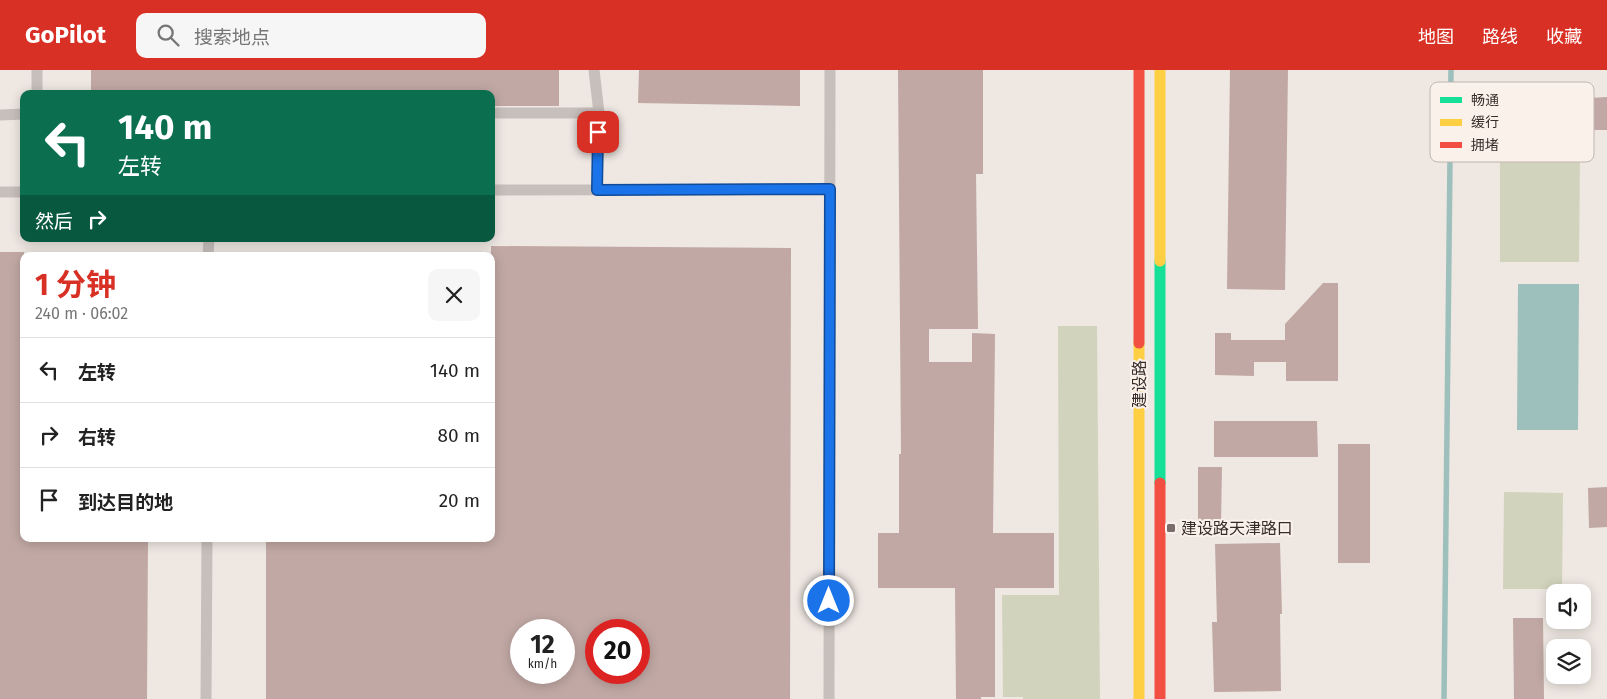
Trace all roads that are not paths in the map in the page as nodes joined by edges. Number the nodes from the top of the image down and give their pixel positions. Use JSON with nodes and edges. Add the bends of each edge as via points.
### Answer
{"nodes":[{"id":1,"x":37,"y":70,"type":"edge"},
{"id":2,"x":594,"y":70,"type":"edge"},
{"id":3,"x":830,"y":70,"type":"edge"},
{"id":4,"x":1139,"y":70,"type":"edge"},
{"id":5,"x":1160,"y":70,"type":"edge"},
{"id":6,"x":37,"y":90,"type":"edge"},
{"id":7,"x":495,"y":113,"type":"edge"},
{"id":8,"x":599,"y":113,"type":"junction"},
{"id":9,"x":0,"y":114,"type":"edge"},
{"id":10,"x":20,"y":114,"type":"edge"},
{"id":11,"x":830,"y":189,"type":"junction"},
{"id":12,"x":495,"y":190,"type":"edge"},
{"id":13,"x":597,"y":190,"type":"junction"},
{"id":14,"x":0,"y":192,"type":"edge"},
{"id":15,"x":20,"y":192,"type":"edge"},
{"id":16,"x":207,"y":542,"type":"edge"},
{"id":17,"x":206,"y":699,"type":"edge"},
{"id":18,"x":829,"y":699,"type":"edge"},
{"id":19,"x":1139,"y":699,"type":"edge"},
{"id":20,"x":1160,"y":699,"type":"edge"}],
"edges":[{"from":1,"to":6,"type":"lane"},
{"from":2,"to":8,"type":"lane"},
{"from":3,"to":11,"type":"lane"},
{"from":4,"to":19,"type":"street","name":"建设路"},
{"from":5,"to":20,"type":"street","name":"建设路"},
{"from":7,"to":8,"type":"lane"},
{"from":8,"to":13,"type":"lane"},
{"from":9,"to":10,"type":"lane"},
{"from":11,"to":13,"type":"lane"},
{"from":11,"to":18,"type":"lane"},
{"from":12,"to":13,"type":"lane"},
{"from":14,"to":15,"type":"lane"},
{"from":16,"to":17,"type":"lane"}]}
